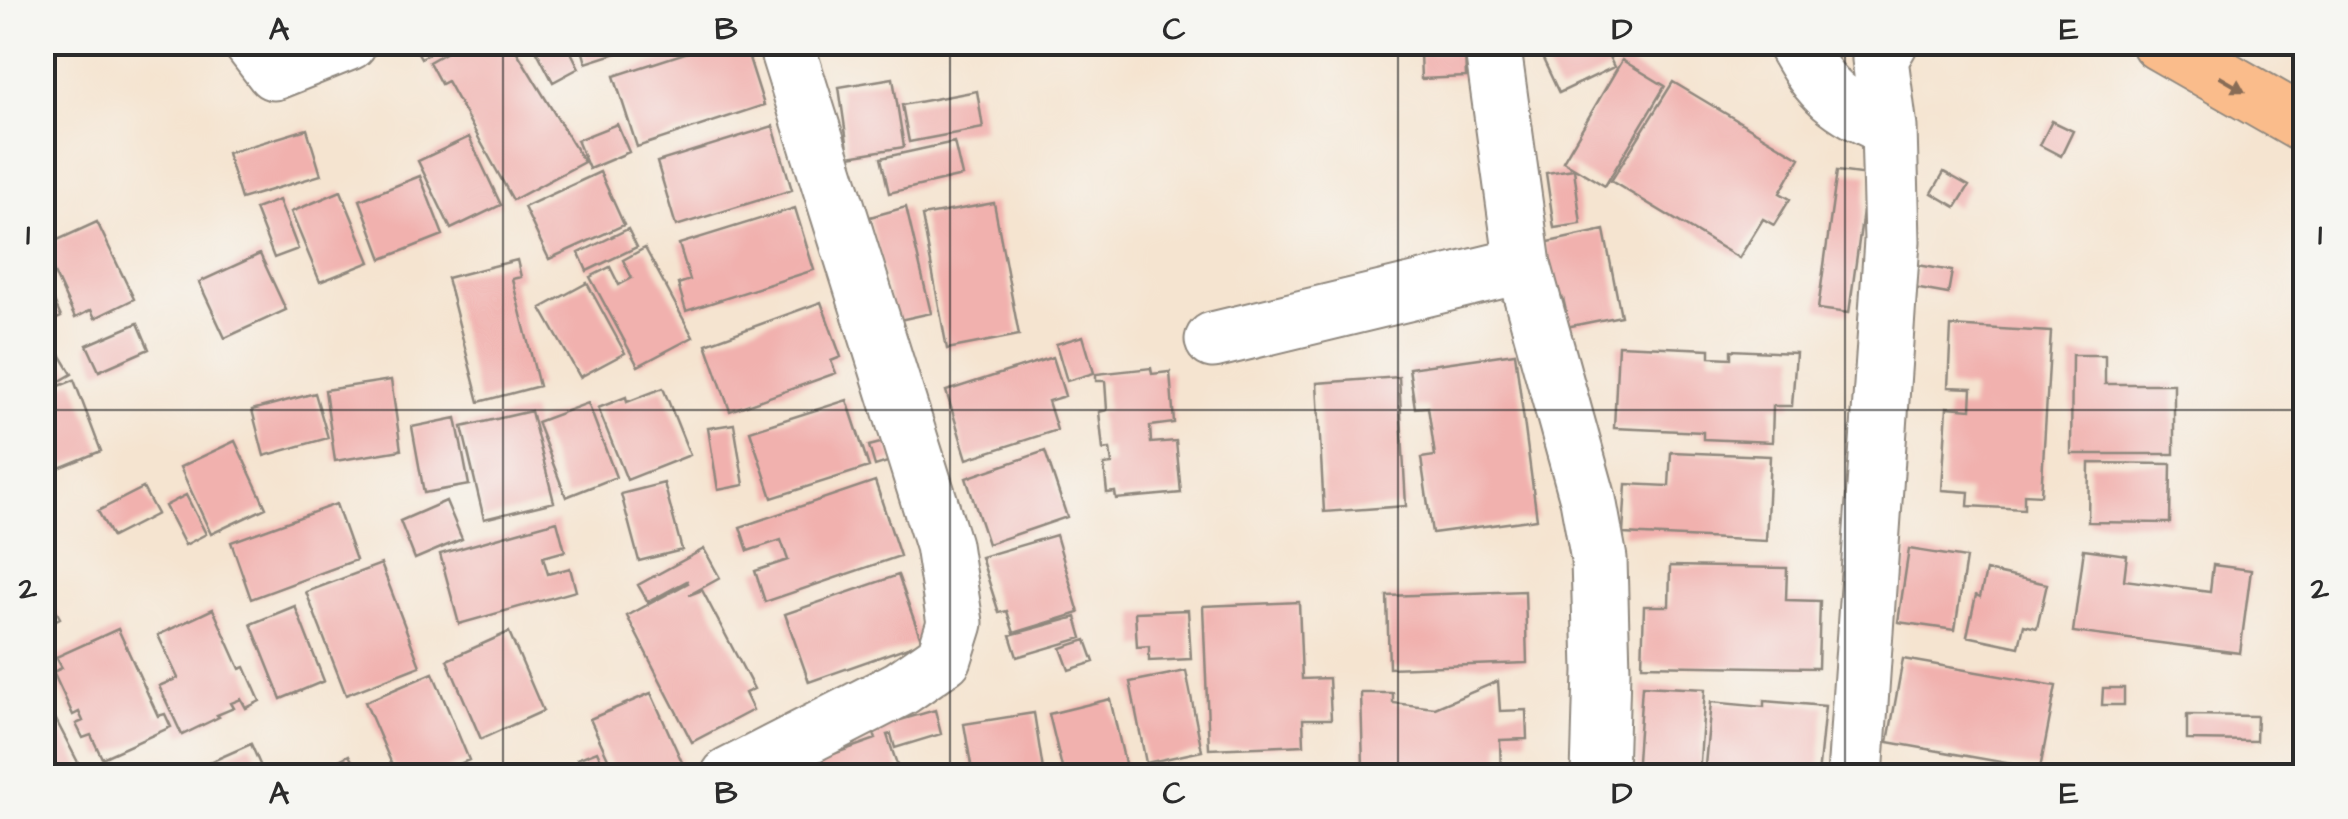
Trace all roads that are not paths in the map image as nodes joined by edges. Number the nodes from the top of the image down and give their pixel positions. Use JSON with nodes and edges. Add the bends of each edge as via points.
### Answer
{"nodes":[{"id":1,"x":251,"y":42,"type":"edge"},
{"id":2,"x":349,"y":42,"type":"edge"},
{"id":3,"x":785,"y":42,"type":"edge"},
{"id":4,"x":1492,"y":42,"type":"edge"},
{"id":5,"x":1794,"y":42,"type":"edge"},
{"id":6,"x":1890,"y":42,"type":"edge"},
{"id":7,"x":2159,"y":42,"type":"edge"},
{"id":8,"x":2306,"y":126,"type":"edge"},
{"id":9,"x":1890,"y":128,"type":"junction"},
{"id":10,"x":1523,"y":264,"type":"junction"},
{"id":11,"x":1213,"y":340,"type":"dead end"},
{"id":12,"x":740,"y":774,"type":"edge"},
{"id":13,"x":1600,"y":776,"type":"edge"},
{"id":14,"x":1855,"y":776,"type":"edge"}],
"edges":[{"from":1,"to":2,"type":"street","via":[[274,72]]},
{"from":3,"to":12,"type":"street","via":[[942,545],[955,622],[944,658]]},
{"from":4,"to":10,"type":"street"},
{"from":5,"to":9,"type":"street","via":[[1830,94]]},
{"from":6,"to":9,"type":"street","via":[[1880,59]]},
{"from":7,"to":8,"type":"highway","one_way":true},
{"from":9,"to":14,"type":"street","via":[[1892,241]]},
{"from":10,"to":11,"type":"street"},
{"from":10,"to":13,"type":"street","via":[[1599,559]]}]}
